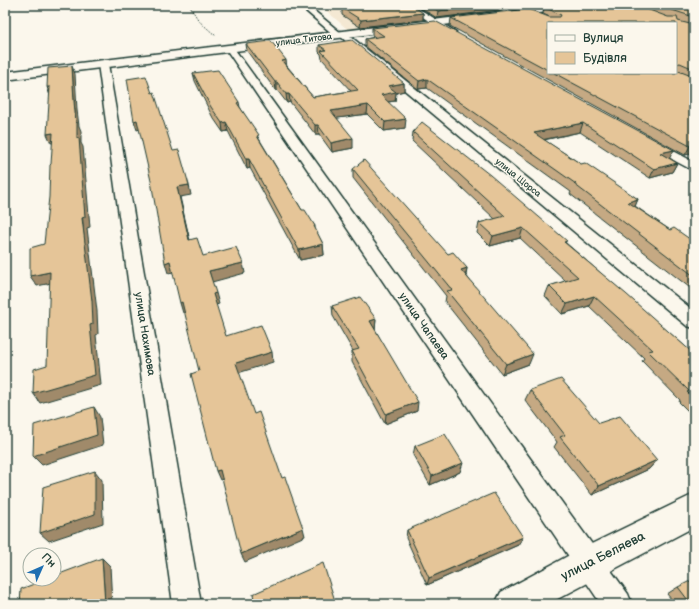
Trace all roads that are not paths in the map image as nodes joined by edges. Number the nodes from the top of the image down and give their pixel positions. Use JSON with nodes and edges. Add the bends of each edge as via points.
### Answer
{"nodes":[{"id":1,"x":303,"y":5,"type":"edge"},
{"id":2,"x":408,"y":5,"type":"edge"},
{"id":3,"x":496,"y":5,"type":"edge"},
{"id":4,"x":578,"y":5,"type":"edge"},
{"id":5,"x":526,"y":11,"type":"junction"},
{"id":6,"x":513,"y":13,"type":"junction"},
{"id":7,"x":540,"y":17,"type":"edge"},
{"id":8,"x":436,"y":23,"type":"junction"},
{"id":9,"x":340,"y":35,"type":"junction"},
{"id":10,"x":464,"y":38,"type":"edge"},
{"id":11,"x":225,"y":44,"type":"junction"},
{"id":12,"x":103,"y":64,"type":"junction"},
{"id":13,"x":5,"y":76,"type":"edge"},
{"id":14,"x":645,"y":140,"type":"edge"},
{"id":15,"x":694,"y":167,"type":"edge"},
{"id":16,"x":694,"y":322,"type":"edge"},
{"id":17,"x":694,"y":510,"type":"edge"},
{"id":18,"x":589,"y":563,"type":"junction"},
{"id":19,"x":187,"y":604,"type":"edge"},
{"id":20,"x":514,"y":604,"type":"edge"},
{"id":21,"x":618,"y":604,"type":"edge"}],
"edges":[{"from":1,"to":9,"type":"street","name":"улица Щорса"},
{"from":2,"to":8,"type":"street"},
{"from":3,"to":6,"type":"street"},
{"from":4,"to":5,"type":"main road","name":"улица Титова"},
{"from":5,"to":6,"type":"main road","name":"улица Титова"},
{"from":5,"to":7,"type":"street"},
{"from":6,"to":8,"type":"main road","name":"улица Титова"},
{"from":8,"to":9,"type":"main road","name":"улица Титова"},
{"from":8,"to":10,"type":"street"},
{"from":9,"to":11,"type":"main road","name":"улица Титова"},
{"from":9,"to":16,"type":"street","name":"улица Щорса"},
{"from":11,"to":12,"type":"main road","name":"улица Титова"},
{"from":11,"to":18,"type":"street","name":"улица Чапаева"},
{"from":12,"to":13,"type":"main road","name":"улица Титова"},
{"from":12,"to":19,"type":"street","name":"улица Нахимова"},
{"from":14,"to":15,"type":"street"},
{"from":17,"to":18,"type":"main road","name":"улица Беляева"},
{"from":18,"to":20,"type":"main road","name":"улица Беляева"},
{"from":18,"to":21,"type":"street","name":"улица Чапаева"}]}
